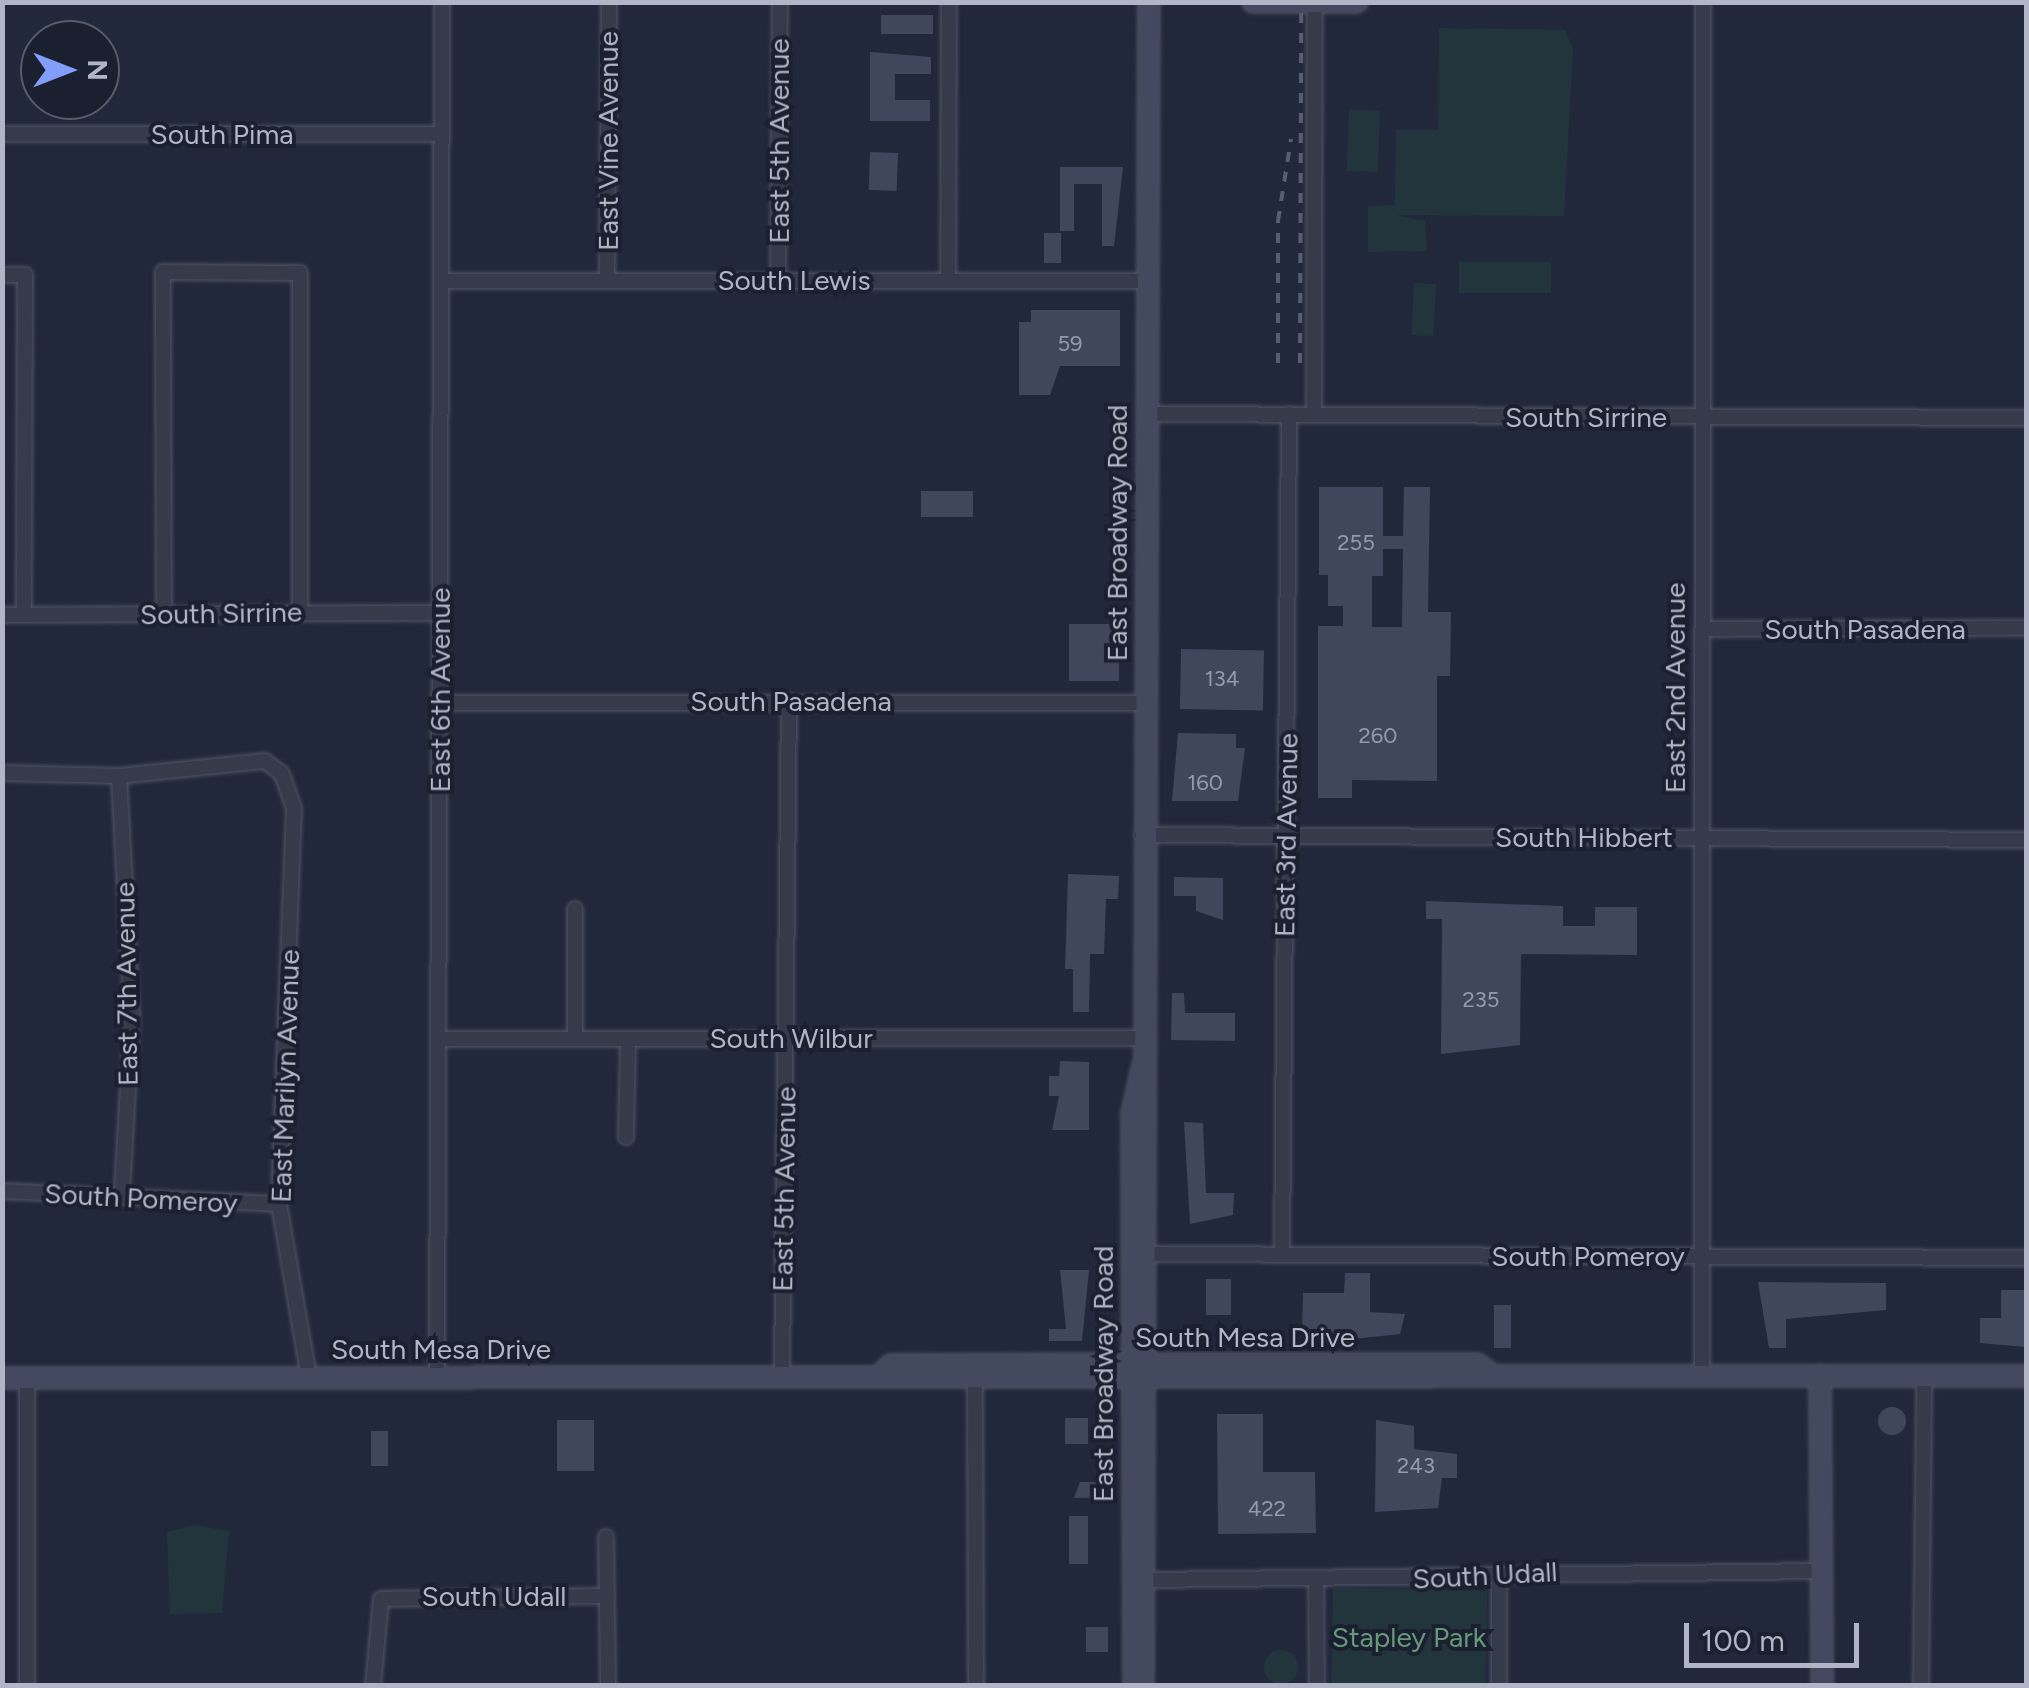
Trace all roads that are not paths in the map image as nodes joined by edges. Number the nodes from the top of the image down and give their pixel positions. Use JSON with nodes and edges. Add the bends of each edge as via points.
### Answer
{"nodes":[{"id":1,"x":442,"y":2,"type":"edge"},
{"id":2,"x":610,"y":2,"type":"edge"},
{"id":3,"x":780,"y":2,"type":"edge"},
{"id":4,"x":949,"y":2,"type":"edge"},
{"id":5,"x":1149,"y":2,"type":"edge"},
{"id":6,"x":1253,"y":2,"type":"edge"},
{"id":7,"x":1357,"y":2,"type":"edge"},
{"id":8,"x":1703,"y":2,"type":"edge"},
{"id":9,"x":1315,"y":6,"type":"junction"},
{"id":10,"x":2,"y":134,"type":"edge"},
{"id":11,"x":442,"y":134,"type":"junction"},
{"id":12,"x":2,"y":275,"type":"edge"},
{"id":13,"x":607,"y":280,"type":"junction"},
{"id":14,"x":778,"y":280,"type":"junction"},
{"id":15,"x":441,"y":281,"type":"junction"},
{"id":16,"x":948,"y":281,"type":"junction"},
{"id":17,"x":1146,"y":282,"type":"junction"},
{"id":18,"x":1146,"y":414,"type":"junction"},
{"id":19,"x":1288,"y":414,"type":"junction"},
{"id":20,"x":1314,"y":414,"type":"junction"},
{"id":21,"x":1703,"y":418,"type":"junction"},
{"id":22,"x":2026,"y":418,"type":"edge"},
{"id":23,"x":300,"y":612,"type":"junction"},
{"id":24,"x":440,"y":613,"type":"junction"},
{"id":25,"x":2,"y":614,"type":"edge"},
{"id":26,"x":24,"y":615,"type":"junction"},
{"id":27,"x":164,"y":615,"type":"junction"},
{"id":28,"x":2026,"y":628,"type":"edge"},
{"id":29,"x":1702,"y":629,"type":"junction"},
{"id":30,"x":789,"y":701,"type":"junction"},
{"id":31,"x":440,"y":703,"type":"junction"},
{"id":32,"x":1143,"y":703,"type":"junction"},
{"id":33,"x":2,"y":773,"type":"edge"},
{"id":34,"x":119,"y":776,"type":"junction"},
{"id":35,"x":1142,"y":835,"type":"junction"},
{"id":36,"x":1286,"y":836,"type":"junction"},
{"id":37,"x":1702,"y":838,"type":"junction"},
{"id":38,"x":2026,"y":840,"type":"edge"},
{"id":39,"x":575,"y":909,"type":"dead end"},
{"id":40,"x":628,"y":1038,"type":"junction"},
{"id":41,"x":786,"y":1038,"type":"junction"},
{"id":42,"x":1143,"y":1038,"type":"junction"},
{"id":43,"x":438,"y":1039,"type":"junction"},
{"id":44,"x":575,"y":1039,"type":"junction"},
{"id":45,"x":1142,"y":1065,"type":"junction"},
{"id":46,"x":626,"y":1137,"type":"dead end"},
{"id":47,"x":2,"y":1190,"type":"edge"},
{"id":48,"x":122,"y":1192,"type":"junction"},
{"id":49,"x":279,"y":1204,"type":"junction"},
{"id":50,"x":1150,"y":1254,"type":"junction"},
{"id":51,"x":1282,"y":1255,"type":"junction"},
{"id":52,"x":1702,"y":1257,"type":"junction"},
{"id":53,"x":2026,"y":1258,"type":"edge"},
{"id":54,"x":1140,"y":1374,"type":"junction"},
{"id":55,"x":1702,"y":1374,"type":"junction"},
{"id":56,"x":1820,"y":1375,"type":"junction"},
{"id":57,"x":782,"y":1376,"type":"junction"},
{"id":58,"x":879,"y":1376,"type":"junction"},
{"id":59,"x":1924,"y":1376,"type":"junction"},
{"id":60,"x":2026,"y":1376,"type":"edge"},
{"id":61,"x":309,"y":1377,"type":"junction"},
{"id":62,"x":437,"y":1377,"type":"junction"},
{"id":63,"x":2,"y":1378,"type":"edge"},
{"id":64,"x":27,"y":1378,"type":"junction"},
{"id":65,"x":975,"y":1383,"type":"junction"},
{"id":66,"x":606,"y":1537,"type":"dead end"},
{"id":67,"x":1822,"y":1572,"type":"junction"},
{"id":68,"x":1149,"y":1580,"type":"junction"},
{"id":69,"x":1316,"y":1580,"type":"junction"},
{"id":70,"x":1499,"y":1580,"type":"junction"},
{"id":71,"x":607,"y":1596,"type":"junction"},
{"id":72,"x":28,"y":1686,"type":"edge"},
{"id":73,"x":373,"y":1686,"type":"edge"},
{"id":74,"x":608,"y":1686,"type":"edge"},
{"id":75,"x":976,"y":1686,"type":"edge"},
{"id":76,"x":1134,"y":1686,"type":"edge"},
{"id":77,"x":1143,"y":1686,"type":"edge"},
{"id":78,"x":1317,"y":1686,"type":"edge"},
{"id":79,"x":1499,"y":1686,"type":"edge"},
{"id":80,"x":1822,"y":1686,"type":"edge"},
{"id":81,"x":1922,"y":1686,"type":"edge"}],
"edges":[{"from":1,"to":11,"type":"street","name":"East 6th Avenue"},
{"from":2,"to":13,"type":"street","name":"East Vine Avenue"},
{"from":3,"to":14,"type":"street","name":"East 5th Avenue"},
{"from":4,"to":16,"type":"street"},
{"from":5,"to":17,"type":"main road","name":"East Broadway Road"},
{"from":6,"to":9,"type":"main road"},
{"from":7,"to":9,"type":"main road"},
{"from":8,"to":21,"type":"street","name":"East 2nd Avenue"},
{"from":9,"to":20,"type":"street"},
{"from":10,"to":11,"type":"street","name":"South Pima"},
{"from":11,"to":15,"type":"street","name":"East 6th Avenue"},
{"from":12,"to":26,"type":"street","via":[[26,275]]},
{"from":13,"to":14,"type":"street","name":"South Lewis"},
{"from":13,"to":15,"type":"street","name":"South Lewis"},
{"from":14,"to":16,"type":"street","name":"South Lewis"},
{"from":15,"to":24,"type":"street","name":"East 6th Avenue"},
{"from":16,"to":17,"type":"street","name":"South Lewis"},
{"from":17,"to":18,"type":"main road","name":"East Broadway Road"},
{"from":18,"to":19,"type":"street","name":"South Sirrine"},
{"from":18,"to":32,"type":"main road","name":"East Broadway Road"},
{"from":19,"to":20,"type":"street","name":"South Sirrine"},
{"from":19,"to":36,"type":"street","name":"East 3rd Avenue"},
{"from":20,"to":21,"type":"street","name":"South Sirrine"},
{"from":21,"to":22,"type":"street","name":"South Sirrine"},
{"from":21,"to":29,"type":"street","name":"East 2nd Avenue"},
{"from":23,"to":24,"type":"street","name":"South Sirrine"},
{"from":23,"to":27,"type":"street","name":"South Sirrine"},
{"from":23,"to":27,"type":"street","via":[[300,273],[163,272]]},
{"from":24,"to":31,"type":"street","name":"East 6th Avenue"},
{"from":25,"to":26,"type":"street","name":"South Sirrine"},
{"from":26,"to":27,"type":"street","name":"South Sirrine"},
{"from":28,"to":29,"type":"street","name":"South Pasadena"},
{"from":29,"to":37,"type":"street","name":"East 2nd Avenue"},
{"from":30,"to":31,"type":"street","name":"South Pasadena"},
{"from":30,"to":32,"type":"street","name":"South Pasadena"},
{"from":30,"to":41,"type":"street","name":"East 5th Avenue"},
{"from":31,"to":43,"type":"street","name":"East 6th Avenue"},
{"from":32,"to":35,"type":"main road","name":"East Broadway Road"},
{"from":33,"to":34,"type":"street"},
{"from":34,"to":48,"type":"street","name":"East 7th Avenue","via":[[132,1018]]},
{"from":34,"to":49,"type":"street","name":"East Marilyn Avenue","via":[[266,760],[282,774],[294,808]]},
{"from":35,"to":36,"type":"street","name":"South Hibbert"},
{"from":35,"to":42,"type":"main road","name":"East Broadway Road"},
{"from":36,"to":37,"type":"street","name":"South Hibbert"},
{"from":36,"to":51,"type":"street","name":"East 3rd Avenue"},
{"from":37,"to":38,"type":"street","name":"South Hibbert"},
{"from":37,"to":52,"type":"street","name":"East 2nd Avenue"},
{"from":39,"to":44,"type":"street"},
{"from":40,"to":41,"type":"street","name":"South Wilbur"},
{"from":40,"to":44,"type":"street","name":"South Wilbur"},
{"from":40,"to":46,"type":"street"},
{"from":41,"to":42,"type":"street","name":"South Wilbur"},
{"from":41,"to":57,"type":"street","name":"East 5th Avenue"},
{"from":42,"to":45,"type":"main road","name":"East Broadway Road"},
{"from":43,"to":44,"type":"street","name":"South Wilbur"},
{"from":43,"to":62,"type":"street","name":"East 6th Avenue"},
{"from":45,"to":50,"type":"main road","name":"East Broadway Road","via":[[1151,1098]]},
{"from":45,"to":54,"type":"main road","name":"East Broadway Road","via":[[1132,1090]]},
{"from":47,"to":48,"type":"street","name":"South Pomeroy"},
{"from":48,"to":49,"type":"street","name":"South Pomeroy"},
{"from":49,"to":61,"type":"street","name":"East Marilyn Avenue"},
{"from":50,"to":51,"type":"street","name":"South Pomeroy"},
{"from":50,"to":54,"type":"main road","name":"East Broadway Road"},
{"from":51,"to":52,"type":"street","name":"South Pomeroy"},
{"from":52,"to":53,"type":"street","name":"South Pomeroy"},
{"from":52,"to":55,"type":"street","name":"East 2nd Avenue"},
{"from":54,"to":55,"type":"main road","name":"South Mesa Drive"},
{"from":54,"to":58,"type":"main road","name":"South Mesa Drive","via":[[891,1366]]},
{"from":54,"to":65,"type":"main road","name":"South Mesa Drive"},
{"from":54,"to":68,"type":"main road","name":"East Broadway Road"},
{"from":54,"to":76,"type":"main road","name":"East Broadway Road"},
{"from":55,"to":56,"type":"main road","name":"South Mesa Drive"},
{"from":56,"to":59,"type":"main road","name":"South Mesa Drive"},
{"from":56,"to":67,"type":"main road"},
{"from":57,"to":58,"type":"main road","name":"South Mesa Drive"},
{"from":57,"to":62,"type":"main road","name":"South Mesa Drive"},
{"from":58,"to":65,"type":"main road","name":"South Mesa Drive"},
{"from":59,"to":60,"type":"main road","name":"South Mesa Drive"},
{"from":59,"to":81,"type":"street"},
{"from":61,"to":62,"type":"main road","name":"South Mesa Drive"},
{"from":61,"to":64,"type":"main road","name":"South Mesa Drive"},
{"from":63,"to":64,"type":"main road","name":"South Mesa Drive"},
{"from":64,"to":72,"type":"street"},
{"from":65,"to":75,"type":"street"},
{"from":66,"to":71,"type":"street"},
{"from":67,"to":70,"type":"street","name":"South Udall","via":[[1510,1571]]},
{"from":67,"to":80,"type":"main road"},
{"from":68,"to":69,"type":"street","name":"South Udall"},
{"from":68,"to":77,"type":"main road","name":"East Broadway Road"},
{"from":69,"to":70,"type":"street","name":"South Udall"},
{"from":69,"to":78,"type":"street"},
{"from":70,"to":79,"type":"street"},
{"from":71,"to":73,"type":"street","name":"South Udall","via":[[380,1598]]},
{"from":71,"to":74,"type":"street"}]}
